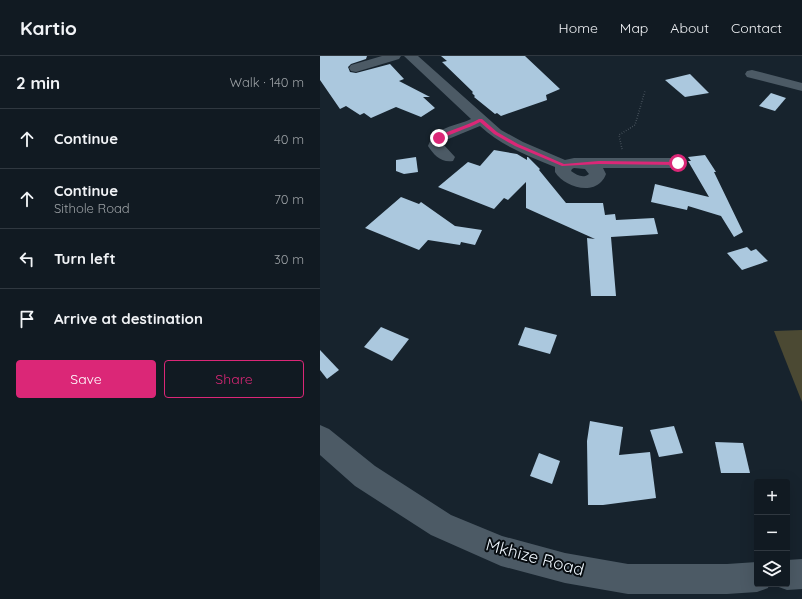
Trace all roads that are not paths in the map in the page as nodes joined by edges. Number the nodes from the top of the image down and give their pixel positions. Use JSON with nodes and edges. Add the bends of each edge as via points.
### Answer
{"nodes":[{"id":1,"x":396,"y":56,"type":"edge"},
{"id":2,"x":410,"y":56,"type":"edge"},
{"id":3,"x":356,"y":68,"type":"dead end"},
{"id":4,"x":752,"y":74,"type":"dead end"},
{"id":5,"x":802,"y":87,"type":"edge"},
{"id":6,"x":480,"y":120,"type":"junction"},
{"id":7,"x":447,"y":157,"type":"dead end"},
{"id":8,"x":678,"y":163,"type":"dead end"},
{"id":9,"x":320,"y":438,"type":"edge"},
{"id":10,"x":802,"y":574,"type":"edge"},
{"id":11,"x":790,"y":575,"type":"edge"},
{"id":12,"x":754,"y":577,"type":"edge"}],
"edges":[{"from":1,"to":3,"type":"street"},
{"from":2,"to":6,"type":"street"},
{"from":4,"to":5,"type":"street"},
{"from":6,"to":7,"type":"street","via":[[439,138],[436,146]]},
{"from":6,"to":8,"type":"street","via":[[517,145],[564,165]]},
{"from":9,"to":12,"type":"street","name":"Mkhize Road","via":[[365,476],[441,525],[501,552],[565,568],[628,579]]},
{"from":10,"to":11,"type":"street"}]}
